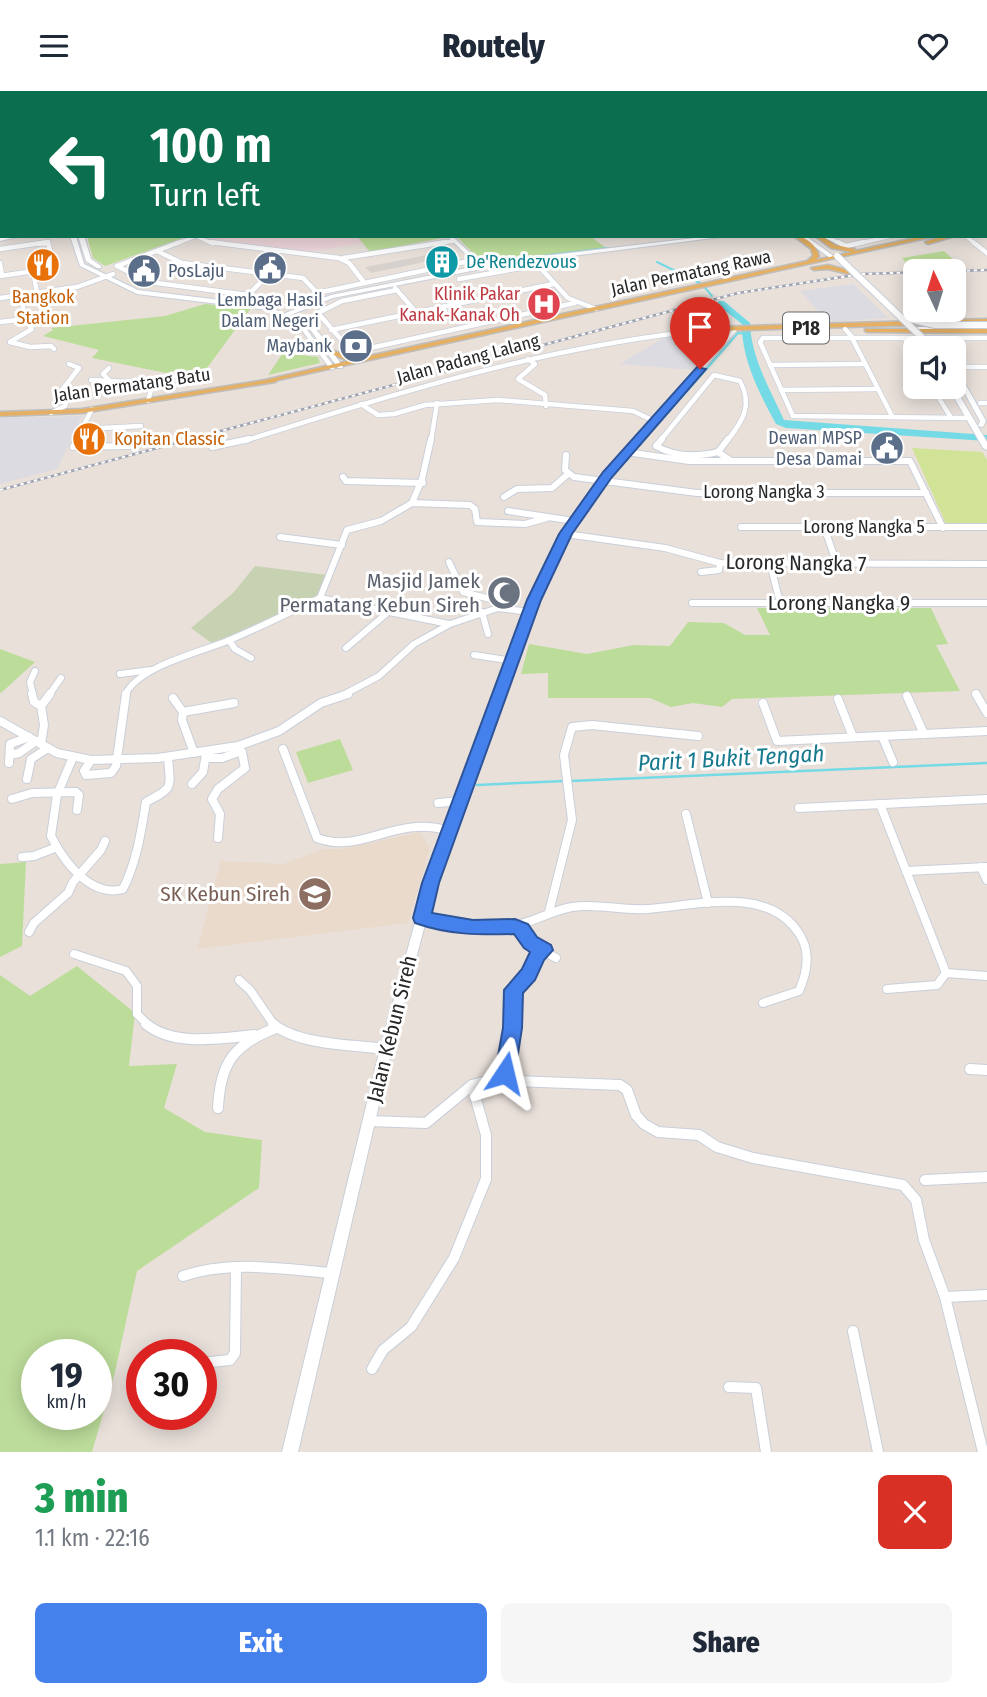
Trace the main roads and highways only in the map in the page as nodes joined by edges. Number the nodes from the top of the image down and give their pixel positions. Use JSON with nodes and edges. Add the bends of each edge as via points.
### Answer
{"nodes":[{"id":1,"x":802,"y":238,"type":"edge"},
{"id":2,"x":821,"y":238,"type":"edge"},
{"id":3,"x":924,"y":238,"type":"edge"},
{"id":4,"x":943,"y":238,"type":"edge"},
{"id":5,"x":832,"y":247,"type":"junction"},
{"id":6,"x":814,"y":248,"type":"junction"},
{"id":7,"x":868,"y":250,"type":"junction"},
{"id":8,"x":835,"y":257,"type":"junction"},
{"id":9,"x":809,"y":263,"type":"junction"},
{"id":10,"x":577,"y":308,"type":"junction"},
{"id":11,"x":890,"y":323,"type":"junction"},
{"id":12,"x":987,"y":327,"type":"edge"},
{"id":13,"x":744,"y":328,"type":"junction"},
{"id":14,"x":714,"y":329,"type":"road end"},
{"id":15,"x":894,"y":331,"type":"junction"},
{"id":16,"x":911,"y":332,"type":"junction"},
{"id":17,"x":357,"y":361,"type":"junction"},
{"id":18,"x":335,"y":366,"type":"junction"},
{"id":19,"x":314,"y":369,"type":"junction"},
{"id":20,"x":268,"y":380,"type":"junction"},
{"id":21,"x":0,"y":414,"type":"edge"}],
"edges":[{"from":1,"to":6,"type":"main road"},
{"from":2,"to":5,"type":"main road"},
{"from":3,"to":7,"type":"main road","name":"Jalan Permatang Rawa"},
{"from":4,"to":10,"type":"main road","via":[[856,258],[850,261],[850,270],[818,267],[622,308]]},
{"from":5,"to":7,"type":"main road"},
{"from":5,"to":8,"type":"main road"},
{"from":6,"to":8,"type":"main road"},
{"from":6,"to":9,"type":"main road","via":[[816,256]]},
{"from":7,"to":8,"type":"main road","name":"Jalan Permatang Rawa"},
{"from":8,"to":9,"type":"main road","name":"Jalan Permatang Rawa"},
{"from":9,"to":10,"type":"main road","name":"Jalan Permatang Rawa","via":[[598,309]]},
{"from":10,"to":17,"type":"main road","name":"Jalan Permatang Batu","via":[[569,315]]},
{"from":11,"to":13,"type":"main road","name":"Jalan Padang Lalang","number":"P18"},
{"from":11,"to":15,"type":"main road","via":[[899,327]]},
{"from":11,"to":16,"type":"main road","name":"Jalan Padang Lalang","number":"P18"},
{"from":12,"to":16,"type":"main road","name":"Jalan Padang Lalang","number":"P18"},
{"from":13,"to":14,"type":"main road","name":"Jalan Padang Lalang","number":"P18"},
{"from":13,"to":15,"type":"main road","name":"Jalan Padang Lalang","number":"P18"},
{"from":15,"to":16,"type":"main road","name":"Jalan Padang Lalang","number":"P18"},
{"from":17,"to":18,"type":"main road","name":"Jalan Permatang Batu"},
{"from":17,"to":19,"type":"main road","via":[[324,352]]},
{"from":18,"to":19,"type":"main road","name":"Jalan Permatang Batu"},
{"from":18,"to":20,"type":"main road","name":"Jalan Permatang Batu"},
{"from":19,"to":20,"type":"main road","name":"Jalan Permatang Batu"},
{"from":20,"to":21,"type":"main road","name":"Jalan Permatang Batu","via":[[92,409]]}]}
